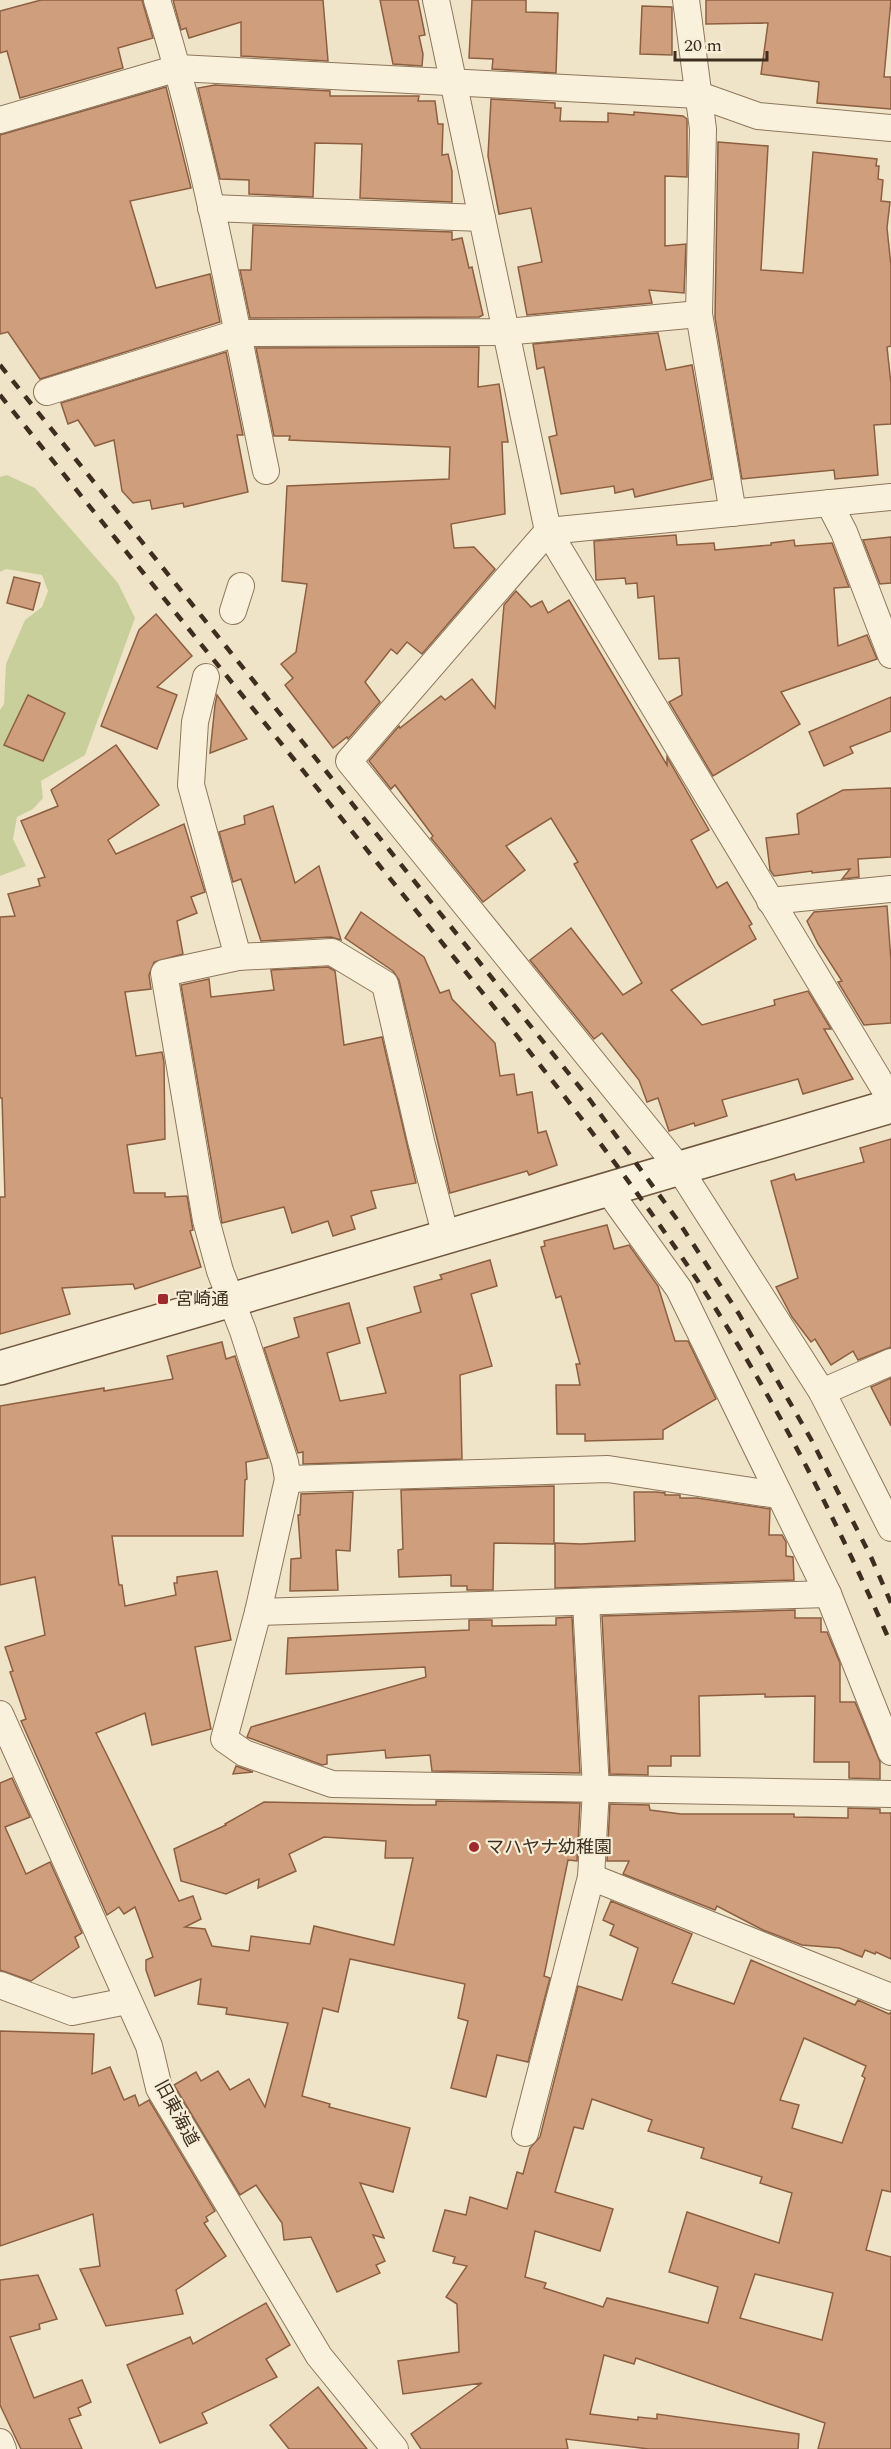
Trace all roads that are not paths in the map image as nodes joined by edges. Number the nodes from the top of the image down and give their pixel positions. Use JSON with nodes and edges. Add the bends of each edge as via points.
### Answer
{"nodes":[{"id":1,"x":157,"y":0,"type":"edge"},
{"id":2,"x":436,"y":0,"type":"edge"},
{"id":3,"x":686,"y":0,"type":"edge"},
{"id":4,"x":178,"y":68,"type":"junction"},
{"id":5,"x":453,"y":81,"type":"junction"},
{"id":6,"x":699,"y":95,"type":"junction"},
{"id":7,"x":0,"y":120,"type":"edge"},
{"id":8,"x":891,"y":128,"type":"edge"},
{"id":9,"x":211,"y":208,"type":"junction"},
{"id":10,"x":482,"y":218,"type":"junction"},
{"id":11,"x":699,"y":315,"type":"junction"},
{"id":12,"x":506,"y":332,"type":"junction"},
{"id":13,"x":237,"y":333,"type":"junction"},
{"id":14,"x":47,"y":392,"type":"dead end"},
{"id":15,"x":266,"y":471,"type":"dead end"},
{"id":16,"x":891,"y":497,"type":"edge"},
{"id":17,"x":829,"y":503,"type":"junction"},
{"id":18,"x":733,"y":513,"type":"junction"},
{"id":19,"x":548,"y":531,"type":"junction"},
{"id":20,"x":241,"y":586,"type":"dead end"},
{"id":21,"x":233,"y":611,"type":"dead end"},
{"id":22,"x":891,"y":655,"type":"edge"},
{"id":23,"x":206,"y":677,"type":"dead end"},
{"id":24,"x":891,"y":889,"type":"edge"},
{"id":25,"x":770,"y":901,"type":"junction"},
{"id":26,"x":238,"y":957,"type":"junction"},
{"id":27,"x":891,"y":1101,"type":"edge"},
{"id":28,"x":891,"y":1106,"type":"edge"},
{"id":29,"x":679,"y":1168,"type":"junction"},
{"id":30,"x":608,"y":1189,"type":"junction"},
{"id":31,"x":446,"y":1237,"type":"junction"},
{"id":32,"x":230,"y":1300,"type":"junction"},
{"id":33,"x":891,"y":1362,"type":"edge"},
{"id":34,"x":0,"y":1368,"type":"edge"},
{"id":35,"x":822,"y":1392,"type":"junction"},
{"id":36,"x":288,"y":1479,"type":"junction"},
{"id":37,"x":777,"y":1495,"type":"junction"},
{"id":38,"x":891,"y":1528,"type":"edge"},
{"id":39,"x":828,"y":1594,"type":"junction"},
{"id":40,"x":586,"y":1602,"type":"junction"},
{"id":41,"x":258,"y":1612,"type":"junction"},
{"id":42,"x":0,"y":1714,"type":"edge"},
{"id":43,"x":891,"y":1752,"type":"edge"},
{"id":44,"x":596,"y":1789,"type":"junction"},
{"id":45,"x":891,"y":1794,"type":"edge"},
{"id":46,"x":591,"y":1877,"type":"junction"},
{"id":47,"x":0,"y":1985,"type":"edge"},
{"id":48,"x":891,"y":1998,"type":"edge"},
{"id":49,"x":127,"y":2001,"type":"junction"},
{"id":50,"x":525,"y":2133,"type":"dead end"},
{"id":51,"x":0,"y":2442,"type":"edge"},
{"id":52,"x":3,"y":2449,"type":"edge"},
{"id":53,"x":395,"y":2449,"type":"edge"}],
"edges":[{"from":1,"to":4,"type":"street"},
{"from":2,"to":5,"type":"street"},
{"from":3,"to":6,"type":"street"},
{"from":4,"to":5,"type":"street"},
{"from":4,"to":7,"type":"street"},
{"from":4,"to":9,"type":"street"},
{"from":5,"to":6,"type":"street"},
{"from":5,"to":10,"type":"street"},
{"from":6,"to":8,"type":"street","via":[[758,116]]},
{"from":6,"to":11,"type":"street","via":[[703,129]]},
{"from":9,"to":10,"type":"street"},
{"from":9,"to":13,"type":"street"},
{"from":10,"to":12,"type":"street"},
{"from":11,"to":12,"type":"street"},
{"from":11,"to":18,"type":"street"},
{"from":12,"to":13,"type":"street"},
{"from":12,"to":19,"type":"street"},
{"from":13,"to":14,"type":"street"},
{"from":13,"to":15,"type":"street"},
{"from":16,"to":17,"type":"street"},
{"from":17,"to":18,"type":"street"},
{"from":17,"to":22,"type":"street"},
{"from":18,"to":19,"type":"street"},
{"from":19,"to":25,"type":"street"},
{"from":19,"to":29,"type":"street","via":[[349,761]]},
{"from":20,"to":21,"type":"street"},
{"from":23,"to":26,"type":"street","via":[[195,722],[191,785]]},
{"from":24,"to":25,"type":"street"},
{"from":25,"to":27,"type":"street"},
{"from":26,"to":31,"type":"street","via":[[332,952],[385,984]]},
{"from":26,"to":32,"type":"street","via":[[164,973],[199,1184],[219,1271]]},
{"from":28,"to":29,"type":"street"},
{"from":29,"to":30,"type":"street"},
{"from":29,"to":35,"type":"street"},
{"from":30,"to":31,"type":"street"},
{"from":30,"to":37,"type":"street","via":[[679,1289]]},
{"from":31,"to":32,"type":"street"},
{"from":32,"to":34,"type":"street"},
{"from":32,"to":36,"type":"street"},
{"from":33,"to":35,"type":"street"},
{"from":35,"to":38,"type":"street"},
{"from":36,"to":37,"type":"street","via":[[608,1469]]},
{"from":36,"to":41,"type":"street"},
{"from":37,"to":39,"type":"street"},
{"from":39,"to":40,"type":"street"},
{"from":39,"to":43,"type":"street"},
{"from":40,"to":41,"type":"street"},
{"from":40,"to":44,"type":"street"},
{"from":41,"to":44,"type":"street","via":[[224,1739],[244,1753],[332,1784]]},
{"from":42,"to":49,"type":"street","name":"旧東海道"},
{"from":44,"to":45,"type":"street"},
{"from":44,"to":46,"type":"street"},
{"from":46,"to":48,"type":"street"},
{"from":46,"to":50,"type":"street"},
{"from":47,"to":49,"type":"street","via":[[72,2012]]},
{"from":49,"to":53,"type":"street","name":"旧東海道","via":[[149,2046],[159,2088],[313,2346]]},
{"from":51,"to":52,"type":"street"}]}
